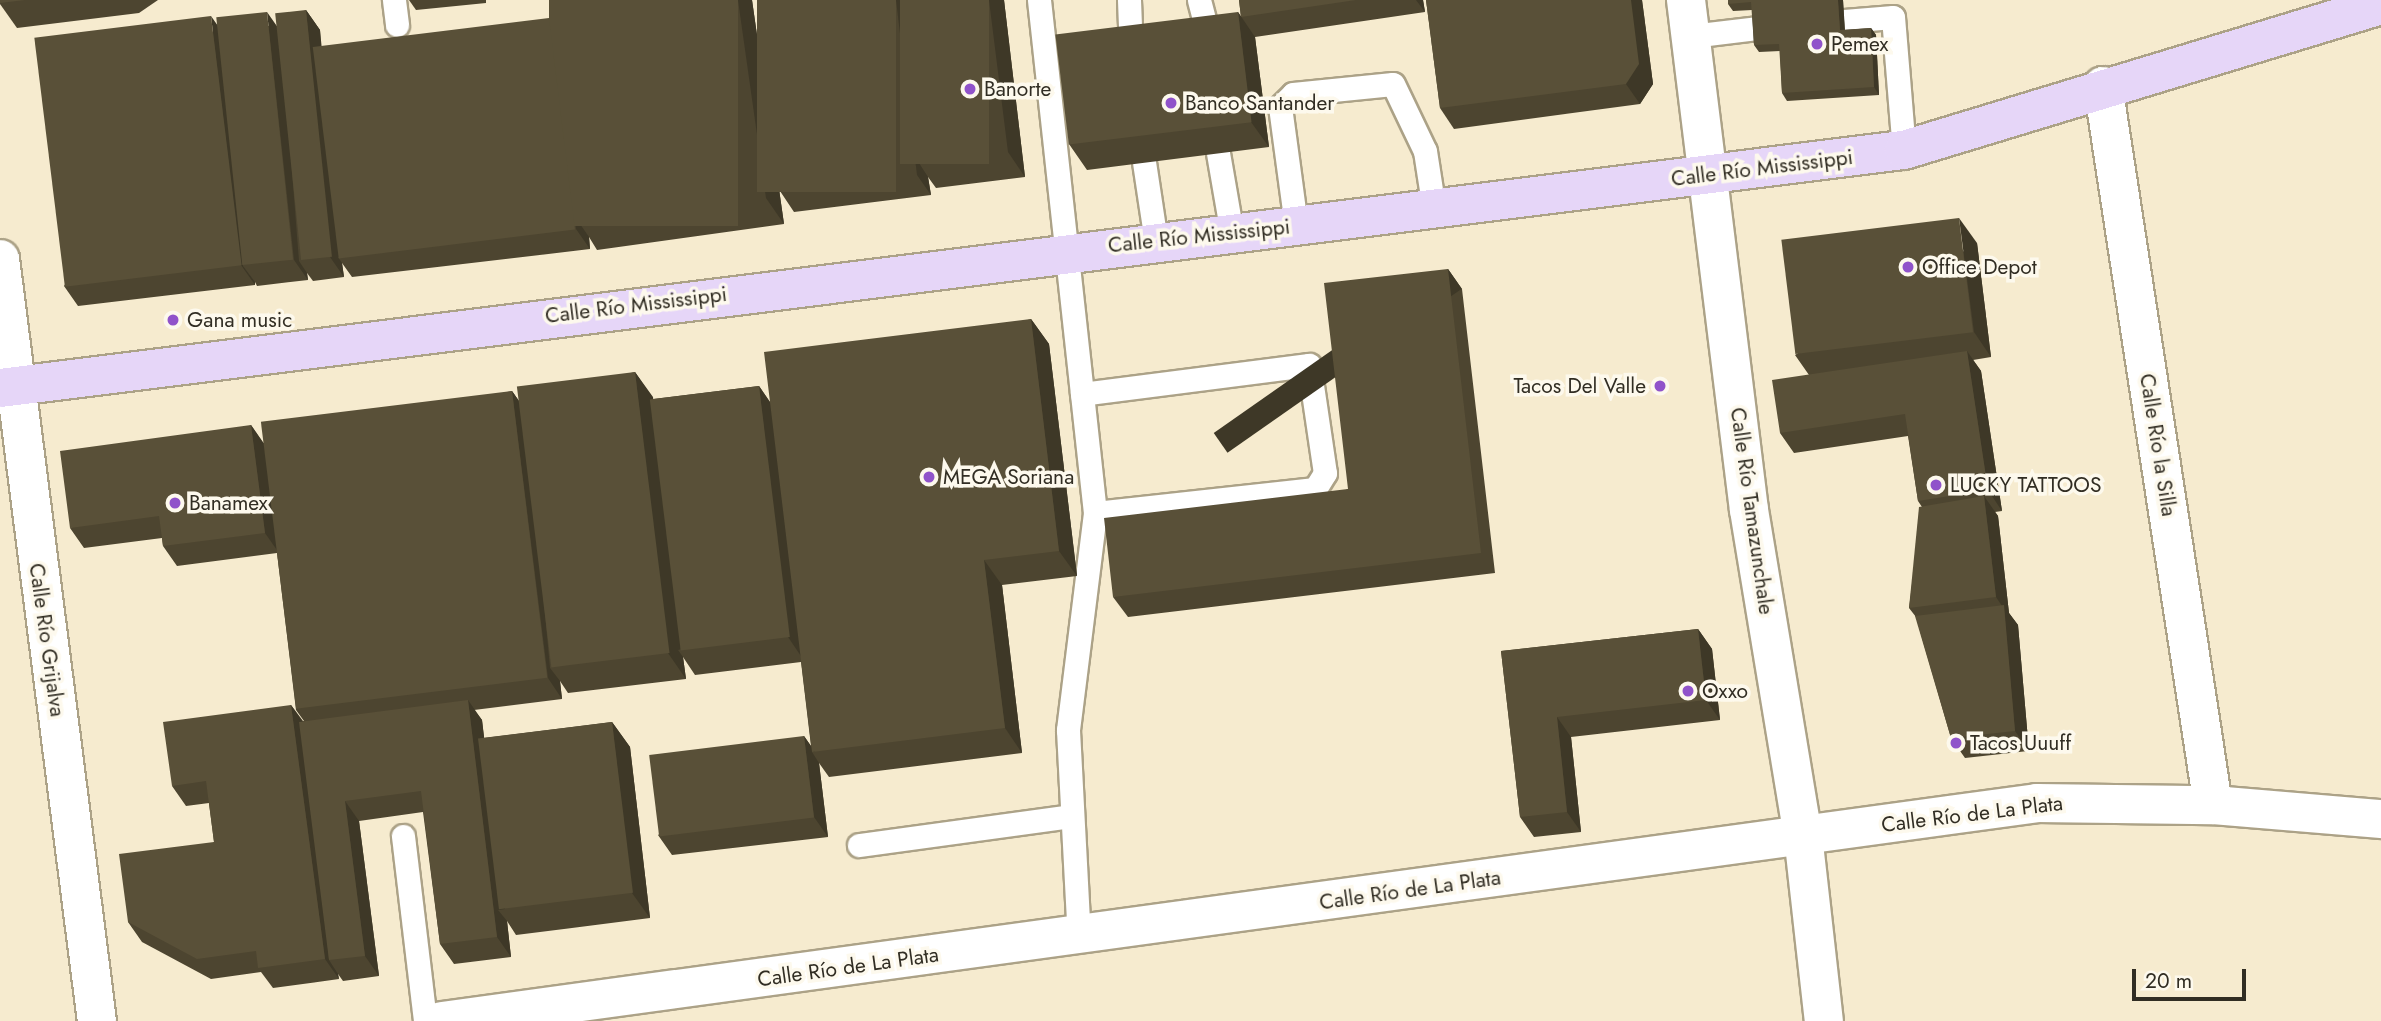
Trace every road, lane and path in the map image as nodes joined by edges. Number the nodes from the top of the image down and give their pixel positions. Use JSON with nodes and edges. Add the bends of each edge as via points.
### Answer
{"nodes":[{"id":1,"x":394,"y":0,"type":"edge"},
{"id":2,"x":1039,"y":0,"type":"edge"},
{"id":3,"x":1129,"y":0,"type":"edge"},
{"id":4,"x":1199,"y":0,"type":"edge"},
{"id":5,"x":2381,"y":5,"type":"edge"},
{"id":6,"x":1689,"y":18,"type":"edge"},
{"id":7,"x":1844,"y":21,"type":"dead end"},
{"id":8,"x":397,"y":25,"type":"dead end"},
{"id":9,"x":1757,"y":28,"type":"edge"},
{"id":10,"x":1210,"y":43,"type":"edge"},
{"id":11,"x":1130,"y":51,"type":"edge"},
{"id":12,"x":2103,"y":86,"type":"junction"},
{"id":13,"x":1904,"y":150,"type":"junction"},
{"id":14,"x":1217,"y":153,"type":"edge"},
{"id":15,"x":1144,"y":162,"type":"edge"},
{"id":16,"x":1709,"y":175,"type":"junction"},
{"id":17,"x":1434,"y":208,"type":"junction"},
{"id":18,"x":1296,"y":225,"type":"junction"},
{"id":19,"x":1232,"y":234,"type":"junction"},
{"id":20,"x":1156,"y":241,"type":"junction"},
{"id":21,"x":1067,"y":250,"type":"junction"},
{"id":22,"x":0,"y":262,"type":"edge"},
{"id":23,"x":6,"y":387,"type":"edge"},
{"id":24,"x":1082,"y":394,"type":"junction"},
{"id":25,"x":1095,"y":513,"type":"junction"},
{"id":26,"x":2213,"y":805,"type":"junction"},
{"id":27,"x":1070,"y":816,"type":"junction"},
{"id":28,"x":2381,"y":819,"type":"edge"},
{"id":29,"x":1803,"y":835,"type":"junction"},
{"id":30,"x":403,"y":836,"type":"dead end"},
{"id":31,"x":859,"y":845,"type":"dead end"},
{"id":32,"x":1079,"y":936,"type":"junction"},
{"id":33,"x":492,"y":1018,"type":"edge"},
{"id":34,"x":97,"y":1021,"type":"edge"},
{"id":35,"x":425,"y":1021,"type":"edge"},
{"id":36,"x":442,"y":1021,"type":"edge"},
{"id":37,"x":1824,"y":1021,"type":"edge"}],
"edges":[{"from":1,"to":8,"type":"lane"},
{"from":2,"to":21,"type":"lane"},
{"from":3,"to":11,"type":"lane"},
{"from":4,"to":10,"type":"lane"},
{"from":5,"to":12,"type":"street","name":"Calle Río Mississippi"},
{"from":6,"to":9,"type":"lane"},
{"from":6,"to":16,"type":"street","name":"Calle Río Tamazunchale"},
{"from":7,"to":13,"type":"lane","via":[[1893,17]]},
{"from":12,"to":13,"type":"street","name":"Calle Río Mississippi"},
{"from":12,"to":26,"type":"street","name":"Calle Río la Silla"},
{"from":13,"to":16,"type":"street","name":"Calle Río Mississippi"},
{"from":14,"to":19,"type":"lane"},
{"from":15,"to":20,"type":"lane"},
{"from":16,"to":17,"type":"street","name":"Calle Río Mississippi"},
{"from":16,"to":29,"type":"street","name":"Calle Río Tamazunchale","via":[[1749,509]]},
{"from":17,"to":18,"type":"street","name":"Calle Río Mississippi"},
{"from":17,"to":18,"type":"lane","via":[[1425,150],[1393,84],[1293,94],[1280,107]]},
{"from":18,"to":19,"type":"street","name":"Calle Río Mississippi"},
{"from":19,"to":20,"type":"street","name":"Calle Río Mississippi"},
{"from":20,"to":21,"type":"street","name":"Calle Río Mississippi"},
{"from":21,"to":23,"type":"street","name":"Calle Río Mississippi"},
{"from":21,"to":24,"type":"lane"},
{"from":22,"to":23,"type":"street","name":"Calle Río Grijalva"},
{"from":23,"to":34,"type":"street","name":"Calle Río Grijalva"},
{"from":24,"to":25,"type":"lane"},
{"from":24,"to":25,"type":"lane","via":[[1309,365],[1325,474],[1315,489]]},
{"from":25,"to":27,"type":"lane","via":[[1068,730]]},
{"from":26,"to":28,"type":"street","name":"Calle Río de La Plata"},
{"from":26,"to":29,"type":"street","name":"Calle Río de La Plata","via":[[2037,803]]},
{"from":27,"to":31,"type":"lane"},
{"from":27,"to":32,"type":"lane"},
{"from":29,"to":32,"type":"street","name":"Calle Río de La Plata"},
{"from":29,"to":37,"type":"street","name":"Calle Río Tamazunchale"},
{"from":30,"to":35,"type":"lane"},
{"from":32,"to":33,"type":"street","name":"Calle Río de La Plata"},
{"from":33,"to":36,"type":"street","name":"Calle Río de La Plata"}]}
